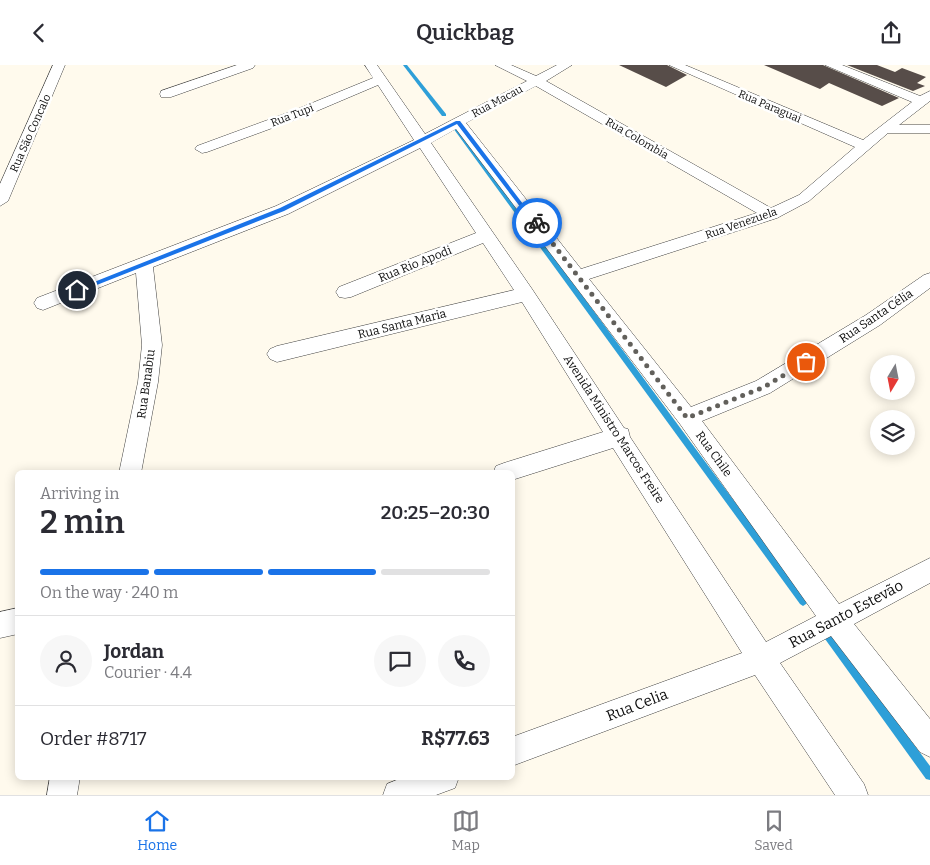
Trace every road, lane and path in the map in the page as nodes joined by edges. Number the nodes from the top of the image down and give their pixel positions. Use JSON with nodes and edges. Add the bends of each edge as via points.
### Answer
{"nodes":[{"id":1,"x":59,"y":65,"type":"edge"},
{"id":2,"x":249,"y":65,"type":"edge"},
{"id":3,"x":501,"y":65,"type":"edge"},
{"id":4,"x":566,"y":65,"type":"edge"},
{"id":5,"x":675,"y":65,"type":"edge"},
{"id":6,"x":831,"y":65,"type":"edge"},
{"id":7,"x":376,"y":72,"type":"edge"},
{"id":8,"x":535,"y":80,"type":"junction"},
{"id":9,"x":166,"y":94,"type":"dead end"},
{"id":10,"x":925,"y":98,"type":"edge"},
{"id":11,"x":458,"y":122,"type":"junction"},
{"id":12,"x":885,"y":129,"type":"junction"},
{"id":13,"x":926,"y":132,"type":"edge"},
{"id":14,"x":423,"y":141,"type":"junction"},
{"id":15,"x":865,"y":146,"type":"junction"},
{"id":16,"x":202,"y":149,"type":"dead end"},
{"id":17,"x":0,"y":201,"type":"edge"},
{"id":18,"x":771,"y":215,"type":"junction"},
{"id":19,"x":486,"y":235,"type":"junction"},
{"id":20,"x":144,"y":264,"type":"junction"},
{"id":21,"x":576,"y":277,"type":"junction"},
{"id":22,"x":930,"y":279,"type":"edge"},
{"id":23,"x":345,"y":292,"type":"dead end"},
{"id":24,"x":526,"y":294,"type":"junction"},
{"id":25,"x":43,"y":303,"type":"dead end"},
{"id":26,"x":277,"y":354,"type":"dead end"},
{"id":27,"x":687,"y":418,"type":"junction"},
{"id":28,"x":620,"y":436,"type":"junction"},
{"id":29,"x":131,"y":470,"type":"edge"},
{"id":30,"x":513,"y":470,"type":"edge"},
{"id":31,"x":930,"y":570,"type":"edge"},
{"id":32,"x":834,"y":619,"type":"junction"},
{"id":33,"x":15,"y":622,"type":"edge"},
{"id":34,"x":0,"y":625,"type":"edge"},
{"id":35,"x":762,"y":659,"type":"junction"},
{"id":36,"x":930,"y":742,"type":"edge"},
{"id":37,"x":515,"y":751,"type":"edge"},
{"id":38,"x":64,"y":780,"type":"edge"},
{"id":39,"x":436,"y":780,"type":"edge"},
{"id":40,"x":62,"y":795,"type":"edge"},
{"id":41,"x":398,"y":795,"type":"edge"},
{"id":42,"x":853,"y":795,"type":"edge"}],
"edges":[{"from":1,"to":17,"type":"street","name":"Rua São Concalo"},
{"from":2,"to":9,"type":"street"},
{"from":3,"to":8,"type":"street","name":"Rua Colombia"},
{"from":4,"to":8,"type":"street","name":"Rua Macau"},
{"from":5,"to":15,"type":"street","name":"Rua Paraguai"},
{"from":6,"to":10,"type":"street"},
{"from":7,"to":14,"type":"street","name":"Avenida Ministro Marcos Freire"},
{"from":7,"to":16,"type":"street","name":"Rua Tupi","via":[[300,113]]},
{"from":8,"to":11,"type":"street","name":"Rua Macau"},
{"from":8,"to":18,"type":"street","name":"Rua Colombia"},
{"from":10,"to":12,"type":"street","name":"Rua Venezuela"},
{"from":11,"to":14,"type":"street","name":"Rua Macau"},
{"from":11,"to":21,"type":"street","name":"Rua Chile"},
{"from":12,"to":13,"type":"street"},
{"from":12,"to":15,"type":"street","name":"Rua Venezuela"},
{"from":14,"to":19,"type":"street","name":"Avenida Ministro Marcos Freire"},
{"from":14,"to":20,"type":"street","name":"Rua Macau","via":[[282,210]]},
{"from":15,"to":18,"type":"street","name":"Rua Venezuela","via":[[804,198]]},
{"from":18,"to":21,"type":"street","name":"Rua Venezuela"},
{"from":19,"to":23,"type":"street","name":"Rua Rio Apodi"},
{"from":19,"to":24,"type":"street","name":"Avenida Ministro Marcos Freire"},
{"from":20,"to":25,"type":"street","name":"Rua Macau"},
{"from":20,"to":29,"type":"street","name":"Rua Banabiu","via":[[152,345]]},
{"from":21,"to":27,"type":"street","name":"Rua Chile"},
{"from":22,"to":27,"type":"street","name":"Rua Santa Célia","via":[[873,320],[764,387]]},
{"from":24,"to":26,"type":"street","name":"Rua Santa Maria"},
{"from":24,"to":28,"type":"street","name":"Avenida Ministro Marcos Freire"},
{"from":27,"to":32,"type":"street","name":"Rua Chile"},
{"from":28,"to":30,"type":"street"},
{"from":28,"to":35,"type":"street","name":"Avenida Ministro Marcos Freire"},
{"from":31,"to":32,"type":"street","name":"Rua Santo Estevão"},
{"from":32,"to":35,"type":"street","name":"Rua Santo Estevão"},
{"from":32,"to":36,"type":"street","name":"Rua Chile"},
{"from":33,"to":34,"type":"street"},
{"from":35,"to":37,"type":"street","name":"Rua Celia"},
{"from":35,"to":42,"type":"street","name":"Avenida Ministro Marcos Freire"},
{"from":38,"to":40,"type":"street"},
{"from":39,"to":41,"type":"street"}]}
